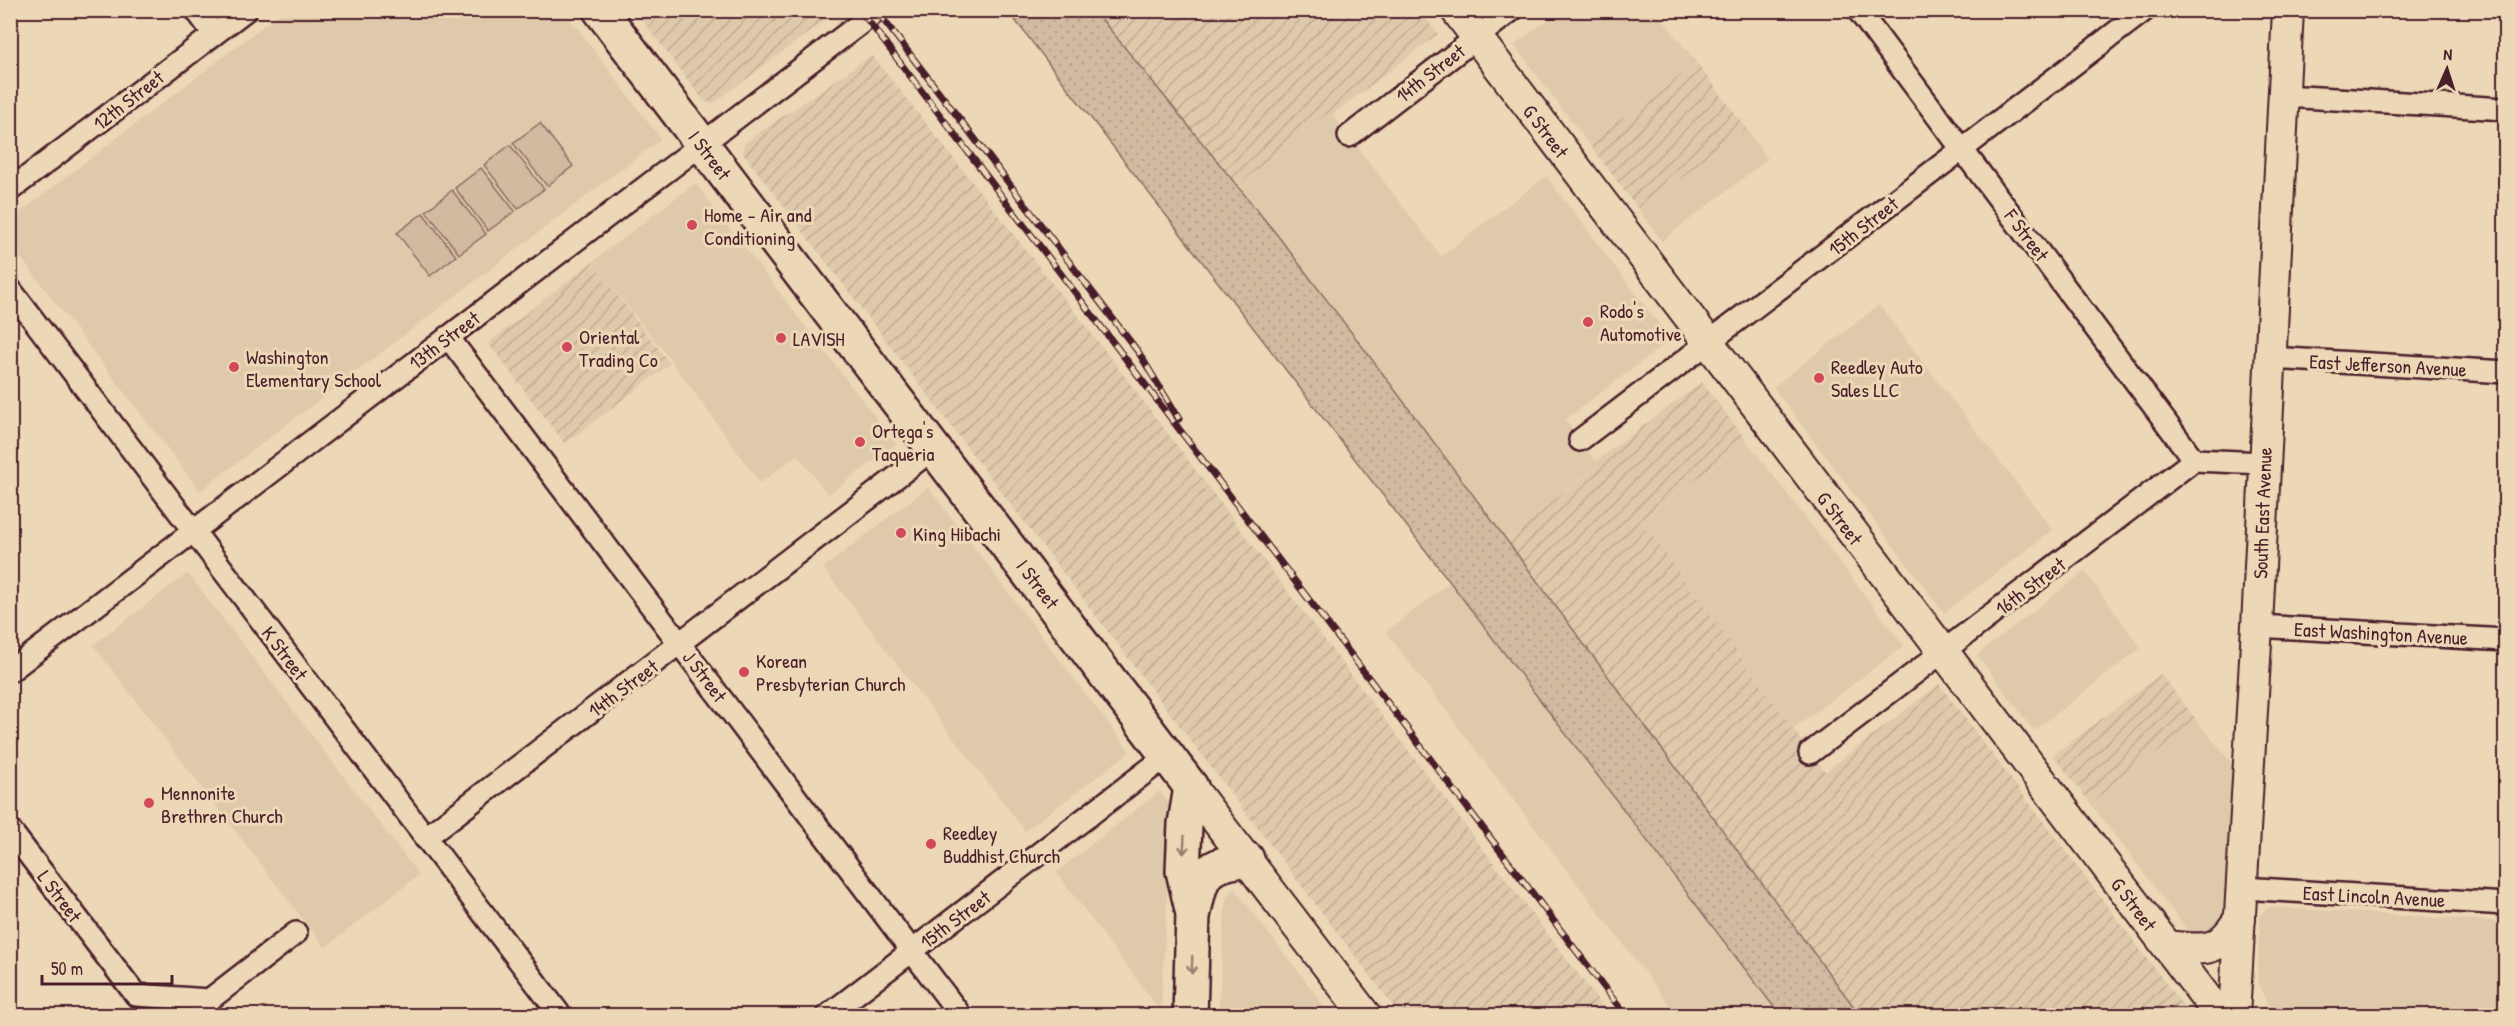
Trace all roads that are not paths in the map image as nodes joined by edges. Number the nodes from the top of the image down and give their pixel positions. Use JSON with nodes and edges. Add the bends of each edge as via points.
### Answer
{"nodes":[{"id":1,"x":196,"y":10,"type":"edge"},
{"id":2,"x":246,"y":10,"type":"edge"},
{"id":3,"x":600,"y":10,"type":"edge"},
{"id":4,"x":878,"y":10,"type":"edge"},
{"id":5,"x":1456,"y":10,"type":"edge"},
{"id":6,"x":1512,"y":10,"type":"edge"},
{"id":7,"x":1858,"y":10,"type":"edge"},
{"id":8,"x":2145,"y":10,"type":"edge"},
{"id":9,"x":2288,"y":10,"type":"edge"},
{"id":10,"x":214,"y":34,"type":"junction"},
{"id":11,"x":1476,"y":38,"type":"junction"},
{"id":12,"x":2284,"y":96,"type":"junction"},
{"id":13,"x":2505,"y":109,"type":"edge"},
{"id":14,"x":1349,"y":136,"type":"dead end"},
{"id":15,"x":701,"y":143,"type":"junction"},
{"id":16,"x":1963,"y":149,"type":"junction"},
{"id":17,"x":10,"y":190,"type":"edge"},
{"id":18,"x":10,"y":289,"type":"edge"},
{"id":19,"x":448,"y":337,"type":"junction"},
{"id":20,"x":1709,"y":344,"type":"junction"},
{"id":21,"x":2270,"y":358,"type":"junction"},
{"id":22,"x":2505,"y":372,"type":"edge"},
{"id":23,"x":1580,"y":440,"type":"dead end"},
{"id":24,"x":933,"y":449,"type":"junction"},
{"id":25,"x":2194,"y":460,"type":"junction"},
{"id":26,"x":2264,"y":463,"type":"junction"},
{"id":27,"x":195,"y":532,"type":"junction"},
{"id":28,"x":2257,"y":626,"type":"junction"},
{"id":29,"x":2505,"y":640,"type":"edge"},
{"id":30,"x":681,"y":644,"type":"junction"},
{"id":31,"x":1942,"y":652,"type":"junction"},
{"id":32,"x":10,"y":672,"type":"edge"},
{"id":33,"x":1810,"y":753,"type":"dead end"},
{"id":34,"x":1168,"y":755,"type":"junction"},
{"id":35,"x":1191,"y":787,"type":"junction"},
{"id":36,"x":10,"y":830,"type":"edge"},
{"id":37,"x":425,"y":838,"type":"junction"},
{"id":38,"x":1247,"y":859,"type":"junction"},
{"id":39,"x":2242,"y":888,"type":"junction"},
{"id":40,"x":2505,"y":904,"type":"edge"},
{"id":41,"x":1193,"y":914,"type":"junction"},
{"id":42,"x":2240,"y":918,"type":"junction"},
{"id":43,"x":296,"y":933,"type":"dead end"},
{"id":44,"x":2167,"y":946,"type":"junction"},
{"id":45,"x":912,"y":951,"type":"junction"},
{"id":46,"x":561,"y":1016,"type":"edge"},
{"id":47,"x":827,"y":1016,"type":"edge"},
{"id":48,"x":961,"y":1016,"type":"edge"},
{"id":49,"x":1190,"y":1016,"type":"edge"},
{"id":50,"x":1366,"y":1016,"type":"edge"},
{"id":51,"x":2234,"y":1016,"type":"edge"}],
"edges":[{"from":1,"to":10,"type":"street"},
{"from":2,"to":10,"type":"street","name":"12th Street"},
{"from":3,"to":15,"type":"main road","name":"I Street"},
{"from":4,"to":15,"type":"street","name":"13th Street"},
{"from":5,"to":11,"type":"street","name":"G Street"},
{"from":6,"to":11,"type":"street","name":"14th Street"},
{"from":7,"to":16,"type":"street","name":"F Street"},
{"from":8,"to":16,"type":"street","name":"15th Street"},
{"from":9,"to":12,"type":"street","name":"South East Avenue"},
{"from":10,"to":17,"type":"street","name":"12th Street"},
{"from":11,"to":14,"type":"street","name":"14th Street"},
{"from":11,"to":20,"type":"street","name":"G Street"},
{"from":12,"to":13,"type":"street"},
{"from":12,"to":21,"type":"street","name":"South East Avenue"},
{"from":15,"to":19,"type":"street","name":"13th Street"},
{"from":15,"to":24,"type":"main road","name":"I Street"},
{"from":16,"to":20,"type":"street","name":"15th Street"},
{"from":16,"to":25,"type":"street","name":"F Street"},
{"from":18,"to":27,"type":"street","name":"K Street"},
{"from":19,"to":27,"type":"street","name":"13th Street"},
{"from":19,"to":30,"type":"street","name":"J Street"},
{"from":20,"to":23,"type":"street","name":"15th Street"},
{"from":20,"to":31,"type":"street","name":"G Street"},
{"from":21,"to":22,"type":"street","name":"East Jefferson Avenue"},
{"from":21,"to":26,"type":"street","name":"South East Avenue"},
{"from":24,"to":30,"type":"street","name":"14th Street"},
{"from":24,"to":34,"type":"main road","name":"I Street"},
{"from":25,"to":26,"type":"street"},
{"from":25,"to":31,"type":"street","name":"16th Street"},
{"from":26,"to":28,"type":"street","name":"South East Avenue"},
{"from":27,"to":32,"type":"street","name":"13th Street"},
{"from":27,"to":37,"type":"street","name":"K Street"},
{"from":28,"to":29,"type":"street","name":"East Washington Avenue"},
{"from":28,"to":39,"type":"street","name":"South East Avenue"},
{"from":30,"to":37,"type":"street","name":"14th Street"},
{"from":30,"to":45,"type":"street","name":"J Street"},
{"from":31,"to":33,"type":"street","name":"16th Street"},
{"from":31,"to":44,"type":"street","name":"G Street"},
{"from":34,"to":35,"type":"main road","name":"I Street"},
{"from":34,"to":45,"type":"street","name":"15th Street"},
{"from":35,"to":38,"type":"street","name":"I Street"},
{"from":35,"to":41,"type":"main road","one_way":true,"via":[[1183,871]]},
{"from":36,"to":43,"type":"street","name":"L Street","via":[[136,995],[201,1001],[215,997]]},
{"from":37,"to":46,"type":"street","name":"K Street"},
{"from":38,"to":41,"type":"main road","via":[[1222,863],[1206,872]]},
{"from":38,"to":50,"type":"street","name":"I Street"},
{"from":39,"to":40,"type":"street","name":"East Lincoln Avenue"},
{"from":39,"to":42,"type":"street","name":"South East Avenue"},
{"from":41,"to":49,"type":"main road","one_way":true},
{"from":42,"to":44,"type":"street","via":[[2217,945],[2203,949]]},
{"from":42,"to":51,"type":"street","name":"South East Avenue"},
{"from":44,"to":51,"type":"street","name":"G Street","via":[[2211,1004]]},
{"from":45,"to":47,"type":"street","name":"15th Street"},
{"from":45,"to":48,"type":"street","name":"J Street"}]}
